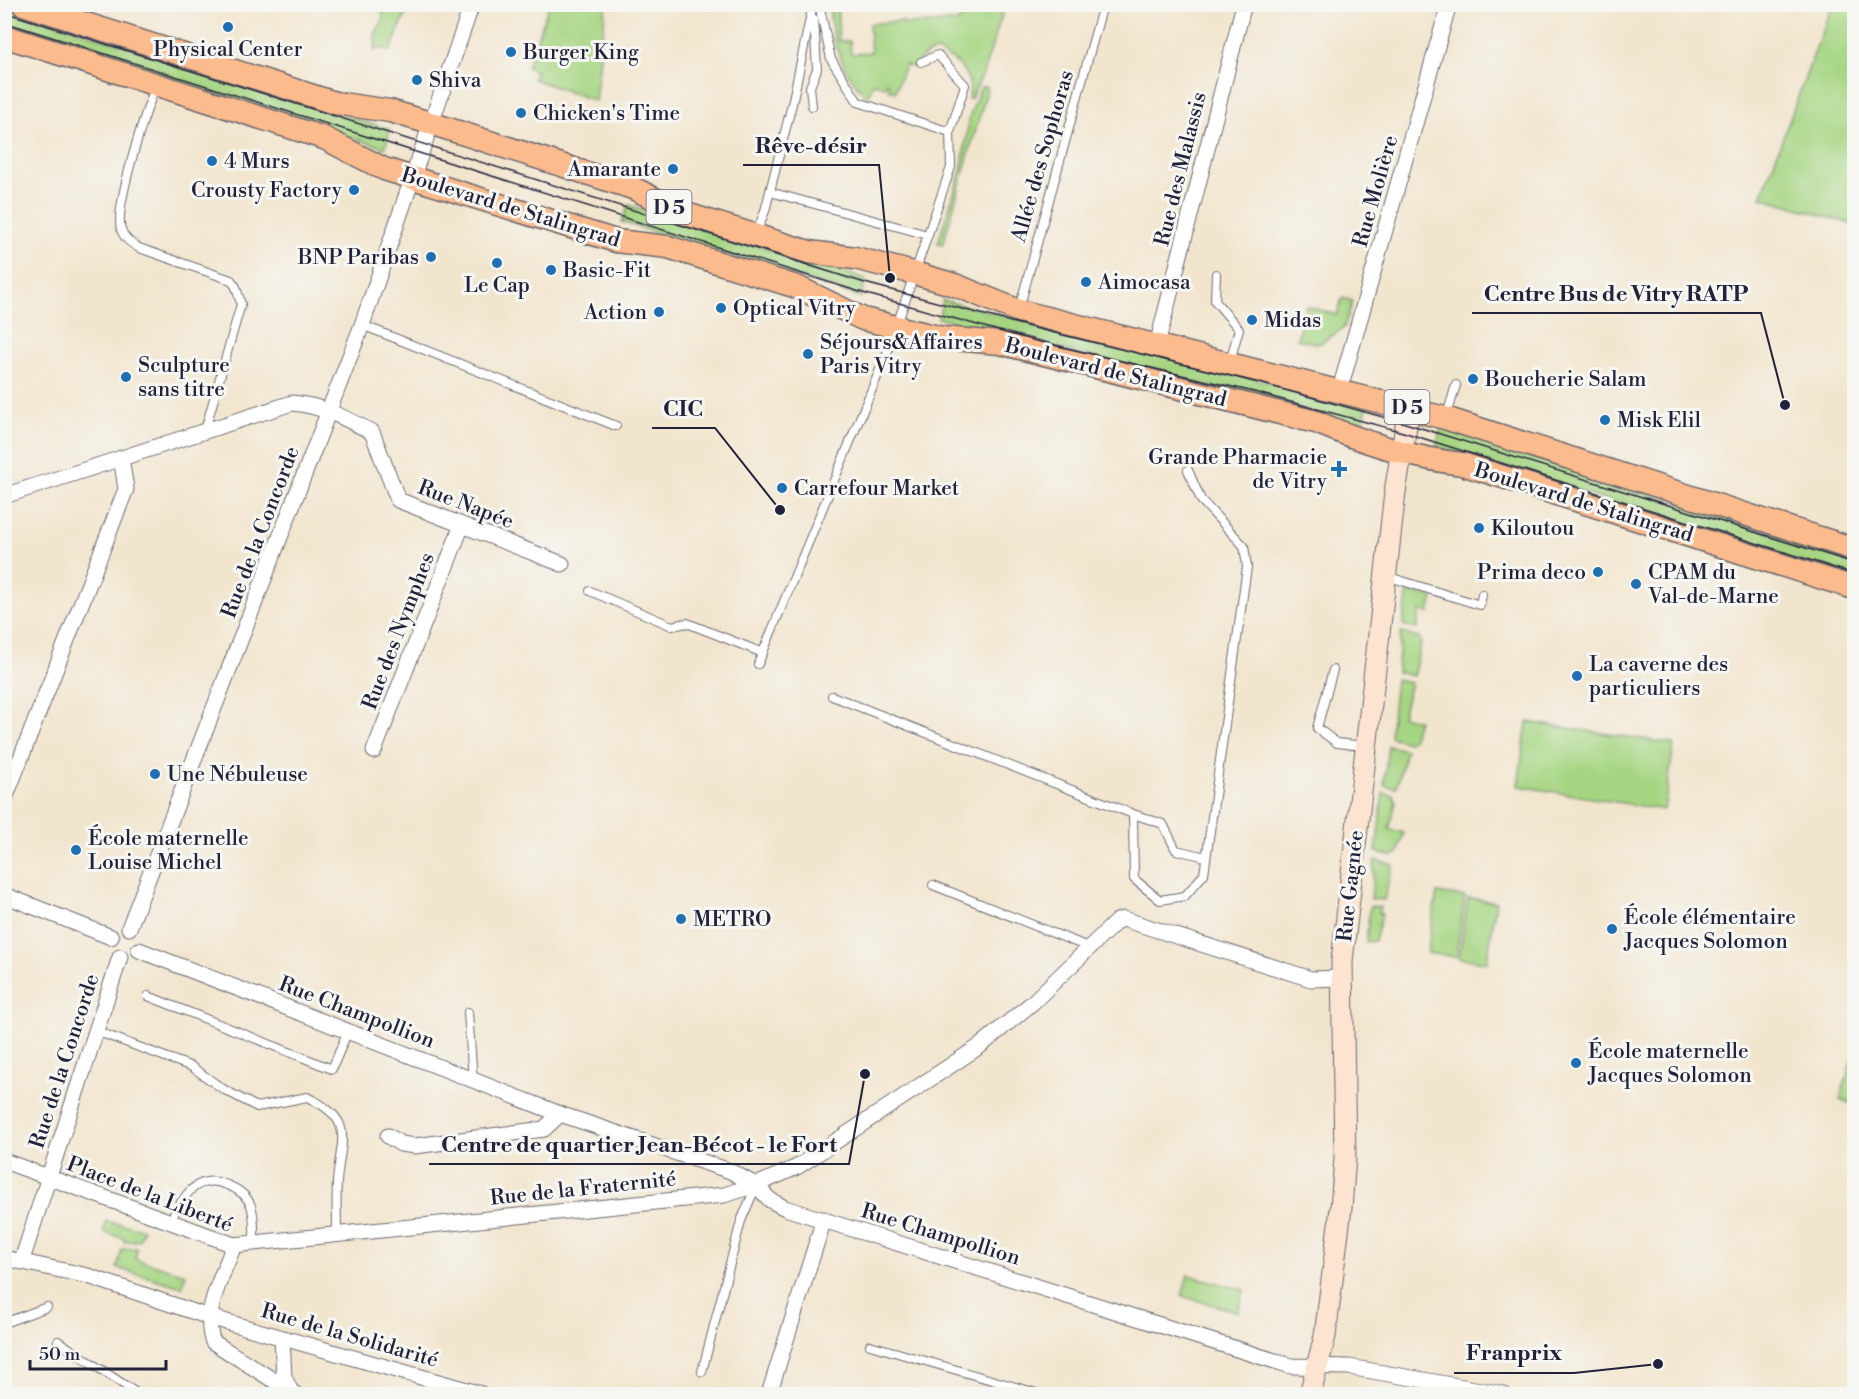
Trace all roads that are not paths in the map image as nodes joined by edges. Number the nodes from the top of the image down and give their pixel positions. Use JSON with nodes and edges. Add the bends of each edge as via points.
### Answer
{"nodes":[{"id":1,"x":23,"y":4,"type":"edge"},
{"id":2,"x":472,"y":4,"type":"edge"},
{"id":3,"x":816,"y":4,"type":"edge"},
{"id":4,"x":1244,"y":4,"type":"edge"},
{"id":5,"x":1449,"y":4,"type":"edge"},
{"id":6,"x":1101,"y":12,"type":"dead end"},
{"id":7,"x":4,"y":36,"type":"edge"},
{"id":8,"x":921,"y":62,"type":"dead end"},
{"id":9,"x":156,"y":84,"type":"junction"},
{"id":10,"x":812,"y":106,"type":"dead end"},
{"id":11,"x":429,"y":123,"type":"junction"},
{"id":12,"x":950,"y":132,"type":"junction"},
{"id":13,"x":413,"y":176,"type":"junction"},
{"id":14,"x":770,"y":192,"type":"junction"},
{"id":15,"x":927,"y":235,"type":"junction"},
{"id":16,"x":755,"y":236,"type":"junction"},
{"id":17,"x":914,"y":273,"type":"junction"},
{"id":18,"x":1216,"y":274,"type":"dead end"},
{"id":19,"x":1019,"y":311,"type":"junction"},
{"id":20,"x":362,"y":325,"type":"junction"},
{"id":21,"x":896,"y":327,"type":"junction"},
{"id":22,"x":1157,"y":345,"type":"junction"},
{"id":23,"x":1230,"y":362,"type":"junction"},
{"id":24,"x":1456,"y":385,"type":"dead end"},
{"id":25,"x":1340,"y":389,"type":"junction"},
{"id":26,"x":1409,"y":408,"type":"junction"},
{"id":27,"x":330,"y":412,"type":"junction"},
{"id":28,"x":1446,"y":418,"type":"junction"},
{"id":29,"x":616,"y":426,"type":"dead end"},
{"id":30,"x":205,"y":430,"type":"junction"},
{"id":31,"x":1400,"y":451,"type":"junction"},
{"id":32,"x":121,"y":458,"type":"junction"},
{"id":33,"x":1188,"y":470,"type":"dead end"},
{"id":34,"x":4,"y":495,"type":"edge"},
{"id":35,"x":462,"y":525,"type":"junction"},
{"id":36,"x":1854,"y":549,"type":"edge"},
{"id":37,"x":562,"y":564,"type":"dead end"},
{"id":38,"x":1384,"y":576,"type":"junction"},
{"id":39,"x":1854,"y":588,"type":"edge"},
{"id":40,"x":590,"y":591,"type":"dead end"},
{"id":41,"x":1482,"y":594,"type":"dead end"},
{"id":42,"x":763,"y":653,"type":"junction"},
{"id":43,"x":758,"y":664,"type":"dead end"},
{"id":44,"x":1334,"y":670,"type":"dead end"},
{"id":45,"x":832,"y":696,"type":"dead end"},
{"id":46,"x":1366,"y":746,"type":"junction"},
{"id":47,"x":374,"y":751,"type":"dead end"},
{"id":48,"x":4,"y":801,"type":"edge"},
{"id":49,"x":1133,"y":814,"type":"junction"},
{"id":50,"x":1206,"y":857,"type":"junction"},
{"id":51,"x":933,"y":885,"type":"dead end"},
{"id":52,"x":4,"y":895,"type":"edge"},
{"id":53,"x":129,"y":928,"type":"junction"},
{"id":54,"x":111,"y":937,"type":"junction"},
{"id":55,"x":1088,"y":947,"type":"junction"},
{"id":56,"x":139,"y":950,"type":"junction"},
{"id":57,"x":120,"y":957,"type":"junction"},
{"id":58,"x":1341,"y":978,"type":"junction"},
{"id":59,"x":148,"y":996,"type":"dead end"},
{"id":60,"x":468,"y":1012,"type":"dead end"},
{"id":61,"x":96,"y":1030,"type":"junction"},
{"id":62,"x":348,"y":1031,"type":"junction"},
{"id":63,"x":473,"y":1080,"type":"junction"},
{"id":64,"x":560,"y":1114,"type":"junction"},
{"id":65,"x":388,"y":1136,"type":"dead end"},
{"id":66,"x":4,"y":1161,"type":"edge"},
{"id":67,"x":49,"y":1178,"type":"junction"},
{"id":68,"x":756,"y":1185,"type":"junction"},
{"id":69,"x":824,"y":1219,"type":"junction"},
{"id":70,"x":170,"y":1222,"type":"junction"},
{"id":71,"x":337,"y":1234,"type":"junction"},
{"id":72,"x":254,"y":1243,"type":"junction"},
{"id":73,"x":234,"y":1245,"type":"junction"},
{"id":74,"x":4,"y":1258,"type":"edge"},
{"id":75,"x":22,"y":1260,"type":"junction"},
{"id":76,"x":47,"y":1306,"type":"dead end"},
{"id":77,"x":209,"y":1317,"type":"junction"},
{"id":78,"x":4,"y":1323,"type":"edge"},
{"id":79,"x":282,"y":1338,"type":"junction"},
{"id":80,"x":58,"y":1341,"type":"dead end"},
{"id":81,"x":870,"y":1346,"type":"dead end"},
{"id":82,"x":283,"y":1357,"type":"junction"},
{"id":83,"x":1320,"y":1366,"type":"junction"},
{"id":84,"x":702,"y":1372,"type":"dead end"},
{"id":85,"x":262,"y":1373,"type":"junction"},
{"id":86,"x":293,"y":1393,"type":"edge"},
{"id":87,"x":138,"y":1395,"type":"edge"},
{"id":88,"x":481,"y":1395,"type":"edge"},
{"id":89,"x":769,"y":1395,"type":"edge"},
{"id":90,"x":1040,"y":1395,"type":"edge"},
{"id":91,"x":1310,"y":1395,"type":"edge"},
{"id":92,"x":1503,"y":1395,"type":"edge"}],
"edges":[{"from":1,"to":11,"type":"main road","name":"Boulevard de Stalingrad","number":"D 5","via":[[335,103],[390,111]]},
{"from":2,"to":11,"type":"street","name":"Rue de la Concorde"},
{"from":3,"to":10,"type":"lane","via":[[817,69],[810,87]]},
{"from":3,"to":12,"type":"lane","via":[[831,59],[858,102]]},
{"from":3,"to":14,"type":"lane"},
{"from":4,"to":22,"type":"street","name":"Rue des Malassis"},
{"from":5,"to":25,"type":"street","name":"Rue Molière"},
{"from":6,"to":19,"type":"lane","name":"Allée des Sophoras"},
{"from":7,"to":9,"type":"main road","name":"Boulevard de Stalingrad","number":"D 5"},
{"from":8,"to":12,"type":"lane","via":[[938,55],[963,80],[964,90]]},
{"from":9,"to":13,"type":"main road","name":"Boulevard de Stalingrad","number":"D 5","via":[[324,138],[379,167]]},
{"from":9,"to":30,"type":"lane","via":[[141,122],[119,218],[127,240],[139,248],[231,280],[236,287],[241,304]]},
{"from":11,"to":13,"type":"street","name":"Rue de la Concorde"},
{"from":11,"to":16,"type":"main road","name":"Boulevard de Stalingrad","number":"D 5","via":[[633,188],[683,213]]},
{"from":12,"to":15,"type":"lane","via":[[951,167]]},
{"from":13,"to":20,"type":"street","name":"Rue de la Concorde"},
{"from":13,"to":21,"type":"main road","name":"Boulevard de Stalingrad","number":"D 5","via":[[611,240],[668,248],[787,284],[863,319]]},
{"from":14,"to":15,"type":"lane"},
{"from":14,"to":16,"type":"lane"},
{"from":15,"to":17,"type":"lane"},
{"from":16,"to":17,"type":"main road","name":"Boulevard de Stalingrad","number":"D 5","via":[[809,252],[855,258]]},
{"from":17,"to":19,"type":"main road","name":"Boulevard de Stalingrad","number":"D 5"},
{"from":17,"to":21,"type":"lane"},
{"from":18,"to":23,"type":"lane","via":[[1215,301],[1239,329]]},
{"from":19,"to":22,"type":"main road","name":"Boulevard de Stalingrad","number":"D 5"},
{"from":20,"to":27,"type":"street","name":"Rue de la Concorde"},
{"from":20,"to":29,"type":"lane"},
{"from":21,"to":31,"type":"main road","name":"Boulevard de Stalingrad","number":"D 5","via":[[942,338],[1000,343],[1221,397],[1316,422]]},
{"from":21,"to":42,"type":"lane"},
{"from":22,"to":23,"type":"main road","name":"Boulevard de Stalingrad","number":"D 5"},
{"from":23,"to":25,"type":"main road","name":"Boulevard de Stalingrad","number":"D 5"},
{"from":24,"to":28,"type":"lane"},
{"from":25,"to":26,"type":"main road","name":"Boulevard de Stalingrad","number":"D 5"},
{"from":26,"to":28,"type":"main road","name":"Boulevard de Stalingrad","number":"D 5"},
{"from":26,"to":31,"type":"street","name":"Rue Gagnée"},
{"from":27,"to":30,"type":"street","name":"Rue Napée","via":[[292,403]]},
{"from":27,"to":35,"type":"street","name":"Rue Napée","via":[[372,432],[398,500]]},
{"from":27,"to":53,"type":"street","name":"Rue de la Concorde"},
{"from":28,"to":36,"type":"main road","name":"Boulevard de Stalingrad","number":"D 5"},
{"from":30,"to":32,"type":"street","name":"Rue Napée"},
{"from":31,"to":38,"type":"street","name":"Rue Gagnée"},
{"from":31,"to":39,"type":"main road","name":"Boulevard de Stalingrad","number":"D 5","via":[[1493,473]]},
{"from":32,"to":34,"type":"street","name":"Rue Napée"},
{"from":32,"to":48,"type":"street","via":[[126,489]]},
{"from":33,"to":50,"type":"lane","via":[[1201,500],[1247,553]]},
{"from":35,"to":37,"type":"street","name":"Rue Napée"},
{"from":35,"to":47,"type":"street","name":"Rue des Nymphes"},
{"from":38,"to":41,"type":"lane","via":[[1480,606]]},
{"from":38,"to":46,"type":"street","name":"Rue Gagnée"},
{"from":40,"to":42,"type":"lane","via":[[672,626],[687,622]]},
{"from":42,"to":43,"type":"lane"},
{"from":44,"to":46,"type":"lane","via":[[1317,728],[1337,743]]},
{"from":45,"to":49,"type":"lane"},
{"from":46,"to":58,"type":"street","name":"Rue Gagnée"},
{"from":49,"to":50,"type":"lane","via":[[1163,824],[1176,850]]},
{"from":49,"to":50,"type":"lane","via":[[1134,879],[1160,900],[1185,896],[1204,874]]},
{"from":51,"to":55,"type":"lane"},
{"from":52,"to":54,"type":"street"},
{"from":53,"to":54,"type":"street","via":[[115,931]]},
{"from":53,"to":56,"type":"street","via":[[139,936]]},
{"from":54,"to":57,"type":"street","via":[[113,953]]},
{"from":55,"to":58,"type":"street","name":"Rue de la Fraternité","via":[[1110,925],[1123,919],[1311,979]]},
{"from":55,"to":68,"type":"street","name":"Rue de la Fraternité","via":[[1032,1003],[980,1046],[797,1167]]},
{"from":56,"to":57,"type":"street","via":[[128,958]]},
{"from":56,"to":62,"type":"street","name":"Rue Champollion"},
{"from":57,"to":61,"type":"street","name":"Rue de la Concorde"},
{"from":58,"to":83,"type":"street","name":"Rue Gagnée","via":[[1345,1158]]},
{"from":59,"to":62,"type":"lane","via":[[332,1069]]},
{"from":60,"to":63,"type":"lane"},
{"from":61,"to":67,"type":"street","name":"Rue de la Concorde"},
{"from":61,"to":71,"type":"lane","via":[[192,1067],[257,1107],[307,1097],[330,1112],[341,1125],[344,1140],[337,1180]]},
{"from":62,"to":63,"type":"street","name":"Rue Champollion"},
{"from":63,"to":64,"type":"street","name":"Rue Champollion"},
{"from":64,"to":65,"type":"street","via":[[544,1129],[415,1146],[400,1144]]},
{"from":64,"to":68,"type":"street","name":"Rue Champollion","via":[[730,1171]]},
{"from":66,"to":67,"type":"street"},
{"from":67,"to":70,"type":"street","name":"Place de la Liberté"},
{"from":67,"to":75,"type":"street","name":"Place de la Liberté"},
{"from":68,"to":69,"type":"street","name":"Rue Champollion","via":[[770,1200],[785,1208]]},
{"from":68,"to":71,"type":"street","name":"Rue de la Fraternité","via":[[724,1195]]},
{"from":68,"to":84,"type":"lane","via":[[741,1221]]},
{"from":69,"to":83,"type":"street","name":"Rue Champollion","via":[[1291,1366]]},
{"from":69,"to":89,"type":"street"},
{"from":70,"to":72,"type":"lane","via":[[182,1198],[213,1179],[247,1198],[252,1209]]},
{"from":70,"to":73,"type":"street","name":"Place de la Liberté"},
{"from":71,"to":72,"type":"street","name":"Rue de la Fraternité"},
{"from":72,"to":73,"type":"street","name":"Rue de la Fraternité"},
{"from":73,"to":77,"type":"street","name":"Place de la Liberté"},
{"from":74,"to":75,"type":"street"},
{"from":75,"to":77,"type":"street","via":[[88,1276]]},
{"from":76,"to":78,"type":"lane"},
{"from":77,"to":79,"type":"street","name":"Rue de la Solidarité"},
{"from":77,"to":85,"type":"street","via":[[213,1342]]},
{"from":79,"to":82,"type":"street"},
{"from":79,"to":88,"type":"street","name":"Rue de la Solidarité"},
{"from":80,"to":87,"type":"lane"},
{"from":81,"to":90,"type":"lane"},
{"from":82,"to":85,"type":"street"},
{"from":82,"to":86,"type":"street","via":[[284,1377]]},
{"from":83,"to":91,"type":"street","name":"Rue Gagnée"},
{"from":83,"to":92,"type":"street","name":"Rue Champollion","via":[[1349,1367]]},
{"from":85,"to":86,"type":"street"}]}
